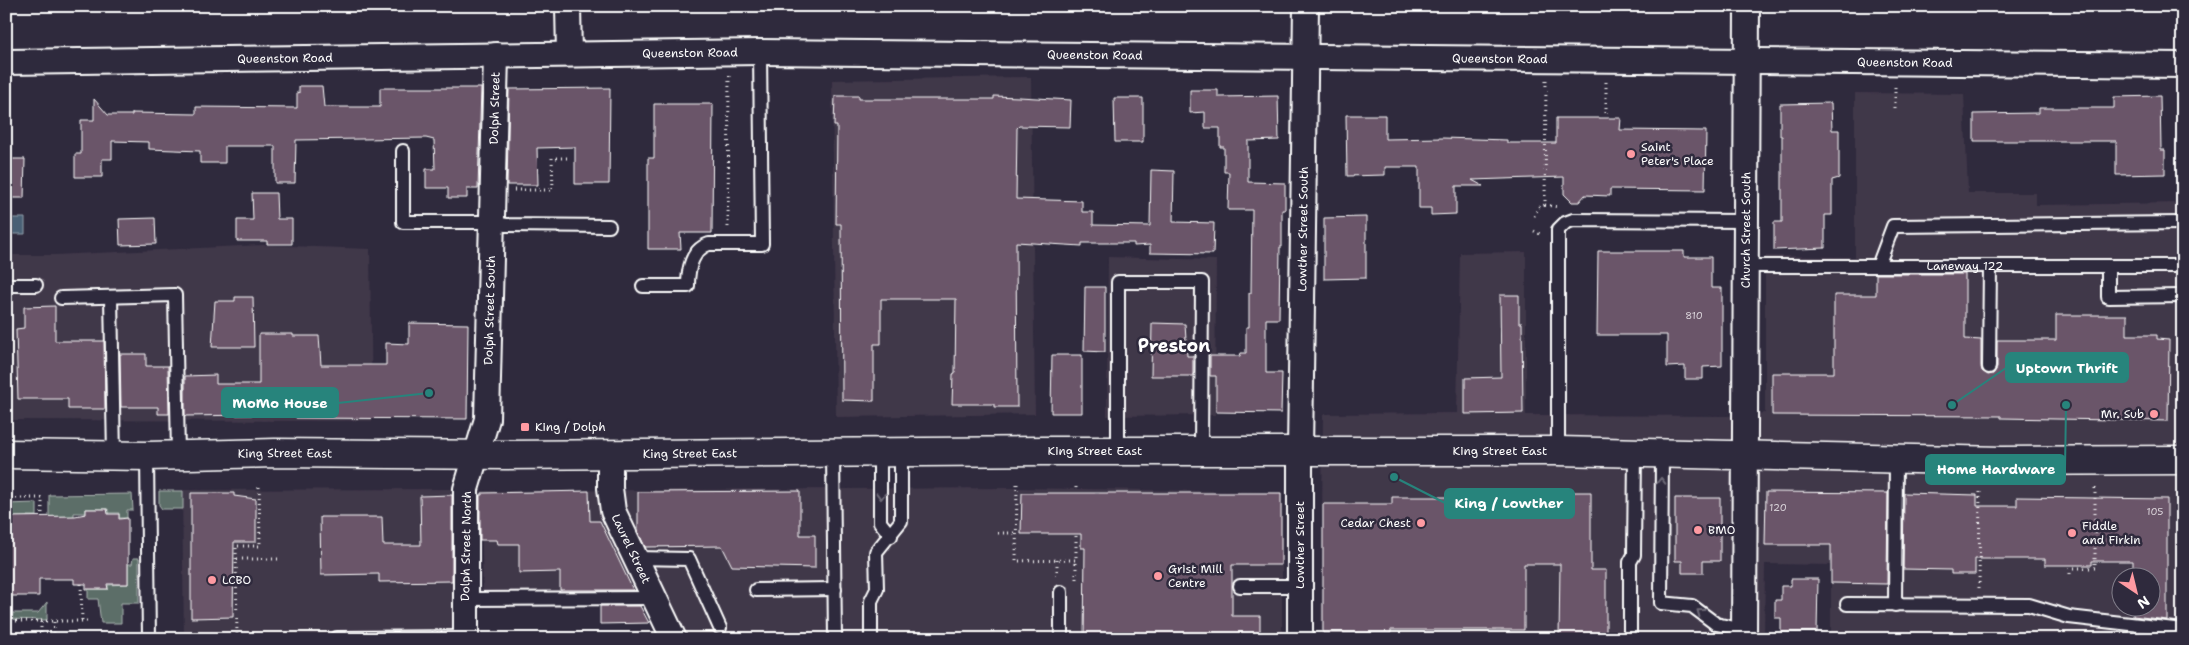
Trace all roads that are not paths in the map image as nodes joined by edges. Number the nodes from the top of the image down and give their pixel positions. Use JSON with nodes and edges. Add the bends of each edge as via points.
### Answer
{"nodes":[{"id":1,"x":568,"y":6,"type":"edge"},
{"id":2,"x":1306,"y":6,"type":"edge"},
{"id":3,"x":1747,"y":6,"type":"edge"},
{"id":4,"x":760,"y":52,"type":"junction"},
{"id":5,"x":569,"y":54,"type":"junction"},
{"id":6,"x":496,"y":55,"type":"junction"},
{"id":7,"x":1305,"y":57,"type":"junction"},
{"id":8,"x":1746,"y":61,"type":"junction"},
{"id":9,"x":6,"y":62,"type":"edge"},
{"id":10,"x":2183,"y":65,"type":"edge"},
{"id":11,"x":403,"y":151,"type":"dead end"},
{"id":12,"x":493,"y":162,"type":"joint"},
{"id":13,"x":1746,"y":221,"type":"junction"},
{"id":14,"x":491,"y":222,"type":"junction"},
{"id":15,"x":2183,"y":223,"type":"edge"},
{"id":16,"x":609,"y":226,"type":"dead end"},
{"id":17,"x":1746,"y":266,"type":"junction"},
{"id":18,"x":1878,"y":266,"type":"junction"},
{"id":19,"x":1990,"y":266,"type":"junction"},
{"id":20,"x":2108,"y":266,"type":"junction"},
{"id":21,"x":2183,"y":266,"type":"edge"},
{"id":22,"x":6,"y":285,"type":"edge"},
{"id":23,"x":36,"y":285,"type":"dead end"},
{"id":24,"x":643,"y":286,"type":"dead end"},
{"id":25,"x":2183,"y":296,"type":"edge"},
{"id":26,"x":111,"y":297,"type":"junction"},
{"id":27,"x":61,"y":298,"type":"dead end"},
{"id":28,"x":1989,"y":367,"type":"dead end"},
{"id":29,"x":1118,"y":451,"type":"junction"},
{"id":30,"x":1300,"y":451,"type":"junction"},
{"id":31,"x":1558,"y":451,"type":"junction"},
{"id":32,"x":833,"y":452,"type":"junction"},
{"id":33,"x":1201,"y":452,"type":"junction"},
{"id":34,"x":890,"y":453,"type":"junction"},
{"id":35,"x":1635,"y":453,"type":"junction"},
{"id":36,"x":6,"y":454,"type":"edge"},
{"id":37,"x":610,"y":454,"type":"junction"},
{"id":38,"x":1662,"y":454,"type":"junction"},
{"id":39,"x":178,"y":455,"type":"junction"},
{"id":40,"x":476,"y":455,"type":"junction"},
{"id":41,"x":114,"y":456,"type":"junction"},
{"id":42,"x":147,"y":456,"type":"junction"},
{"id":43,"x":1744,"y":456,"type":"junction"},
{"id":44,"x":1896,"y":458,"type":"junction"},
{"id":45,"x":2183,"y":460,"type":"edge"},
{"id":46,"x":891,"y":536,"type":"junction"},
{"id":47,"x":636,"y":558,"type":"junction"},
{"id":48,"x":1240,"y":586,"type":"dead end"},
{"id":49,"x":1300,"y":586,"type":"junction"},
{"id":50,"x":835,"y":589,"type":"junction"},
{"id":51,"x":756,"y":590,"type":"dead end"},
{"id":52,"x":1061,"y":592,"type":"dead end"},
{"id":53,"x":655,"y":598,"type":"junction"},
{"id":54,"x":465,"y":599,"type":"junction"},
{"id":55,"x":1847,"y":604,"type":"dead end"},
{"id":56,"x":1895,"y":604,"type":"junction"},
{"id":57,"x":720,"y":628,"type":"dead end"},
{"id":58,"x":2183,"y":630,"type":"edge"},
{"id":59,"x":1744,"y":634,"type":"edge"},
{"id":60,"x":337,"y":638,"type":"edge"},
{"id":61,"x":466,"y":638,"type":"edge"},
{"id":62,"x":149,"y":639,"type":"edge"},
{"id":63,"x":674,"y":639,"type":"edge"},
{"id":64,"x":835,"y":639,"type":"edge"},
{"id":65,"x":871,"y":639,"type":"edge"},
{"id":66,"x":1061,"y":639,"type":"edge"},
{"id":67,"x":1300,"y":639,"type":"edge"},
{"id":68,"x":1630,"y":639,"type":"edge"}],
"edges":[{"from":1,"to":5,"type":"street"},
{"from":2,"to":7,"type":"street","name":"Lowther Street South"},
{"from":3,"to":8,"type":"street","name":"Church Street South"},
{"from":4,"to":5,"type":"street","name":"Queenston Road"},
{"from":4,"to":7,"type":"street","name":"Queenston Road"},
{"from":4,"to":24,"type":"lane","via":[[762,244],[709,244],[698,250],[688,273],[688,286]]},
{"from":5,"to":6,"type":"street","name":"Queenston Road"},
{"from":6,"to":9,"type":"street","name":"Queenston Road"},
{"from":6,"to":12,"type":"street","name":"Dolph Street"},
{"from":7,"to":8,"type":"street","name":"Queenston Road"},
{"from":7,"to":30,"type":"street","name":"Lowther Street South"},
{"from":8,"to":10,"type":"street","name":"Queenston Road"},
{"from":8,"to":13,"type":"street","name":"Church Street South"},
{"from":11,"to":14,"type":"lane","via":[[403,222]]},
{"from":12,"to":14,"type":"street","name":"Dolph Street South"},
{"from":13,"to":17,"type":"street","name":"Church Street South"},
{"from":13,"to":31,"type":"lane","via":[[1573,220],[1558,230]]},
{"from":14,"to":16,"type":"lane"},
{"from":14,"to":40,"type":"street","name":"Dolph Street South","via":[[487,419]]},
{"from":15,"to":18,"type":"lane","via":[[1893,226]]},
{"from":17,"to":18,"type":"lane","name":"Laneway 122"},
{"from":17,"to":43,"type":"street","name":"Church Street South"},
{"from":18,"to":19,"type":"lane","name":"Laneway 122"},
{"from":19,"to":20,"type":"lane","name":"Laneway 122"},
{"from":19,"to":28,"type":"lane"},
{"from":20,"to":21,"type":"lane","name":"Laneway 122"},
{"from":20,"to":25,"type":"lane","via":[[2108,296]]},
{"from":22,"to":23,"type":"lane"},
{"from":26,"to":27,"type":"lane"},
{"from":26,"to":39,"type":"lane","via":[[175,295]]},
{"from":26,"to":41,"type":"lane"},
{"from":29,"to":33,"type":"main road","name":"King Street East"},
{"from":29,"to":33,"type":"lane","via":[[1118,282],[1202,282]]},
{"from":29,"to":34,"type":"main road","name":"King Street East"},
{"from":30,"to":31,"type":"main road","name":"King Street East"},
{"from":30,"to":33,"type":"main road","name":"King Street East"},
{"from":30,"to":49,"type":"street","name":"Lowther Street"},
{"from":31,"to":35,"type":"main road","name":"King Street East"},
{"from":32,"to":34,"type":"main road","name":"King Street East"},
{"from":32,"to":37,"type":"main road","name":"King Street East"},
{"from":32,"to":50,"type":"lane"},
{"from":34,"to":46,"type":"lane","via":[[901,521]]},
{"from":34,"to":46,"type":"lane","one_way":true,"via":[[880,522]]},
{"from":35,"to":38,"type":"main road","name":"King Street East"},
{"from":35,"to":68,"type":"lane"},
{"from":36,"to":41,"type":"main road","name":"King Street East"},
{"from":37,"to":40,"type":"main road","name":"King Street East"},
{"from":37,"to":47,"type":"street","name":"Laurel Street","via":[[614,511]]},
{"from":38,"to":43,"type":"main road","name":"King Street East"},
{"from":59,"to":38,"type":"lane","one_way":true,"via":[[1716,624],[1692,606],[1661,603]]},
{"from":39,"to":40,"type":"main road","name":"King Street East"},
{"from":39,"to":42,"type":"main road","name":"King Street East"},
{"from":40,"to":54,"type":"street","name":"Dolph Street North","via":[[466,489]]},
{"from":41,"to":42,"type":"main road","name":"King Street East"},
{"from":42,"to":62,"type":"lane"},
{"from":43,"to":44,"type":"main road","name":"King Street East"},
{"from":43,"to":59,"type":"street","name":"Church Street South"},
{"from":44,"to":45,"type":"main road","name":"King Street East"},
{"from":44,"to":56,"type":"lane"},
{"from":46,"to":65,"type":"lane","via":[[876,552],[877,589],[871,601]]},
{"from":47,"to":53,"type":"street","name":"Laurel Street"},
{"from":47,"to":57,"type":"lane","via":[[689,559]]},
{"from":48,"to":49,"type":"lane"},
{"from":49,"to":67,"type":"street","name":"Lowther Street"},
{"from":50,"to":51,"type":"lane"},
{"from":50,"to":64,"type":"lane"},
{"from":52,"to":66,"type":"lane"},
{"from":53,"to":54,"type":"lane"},
{"from":53,"to":63,"type":"street","name":"Laurel Street"},
{"from":54,"to":61,"type":"street","name":"Dolph Street North"},
{"from":55,"to":56,"type":"lane"},
{"from":56,"to":58,"type":"lane","via":[[2029,605],[2070,617]]},
{"from":60,"to":61,"type":"lane"}]}
